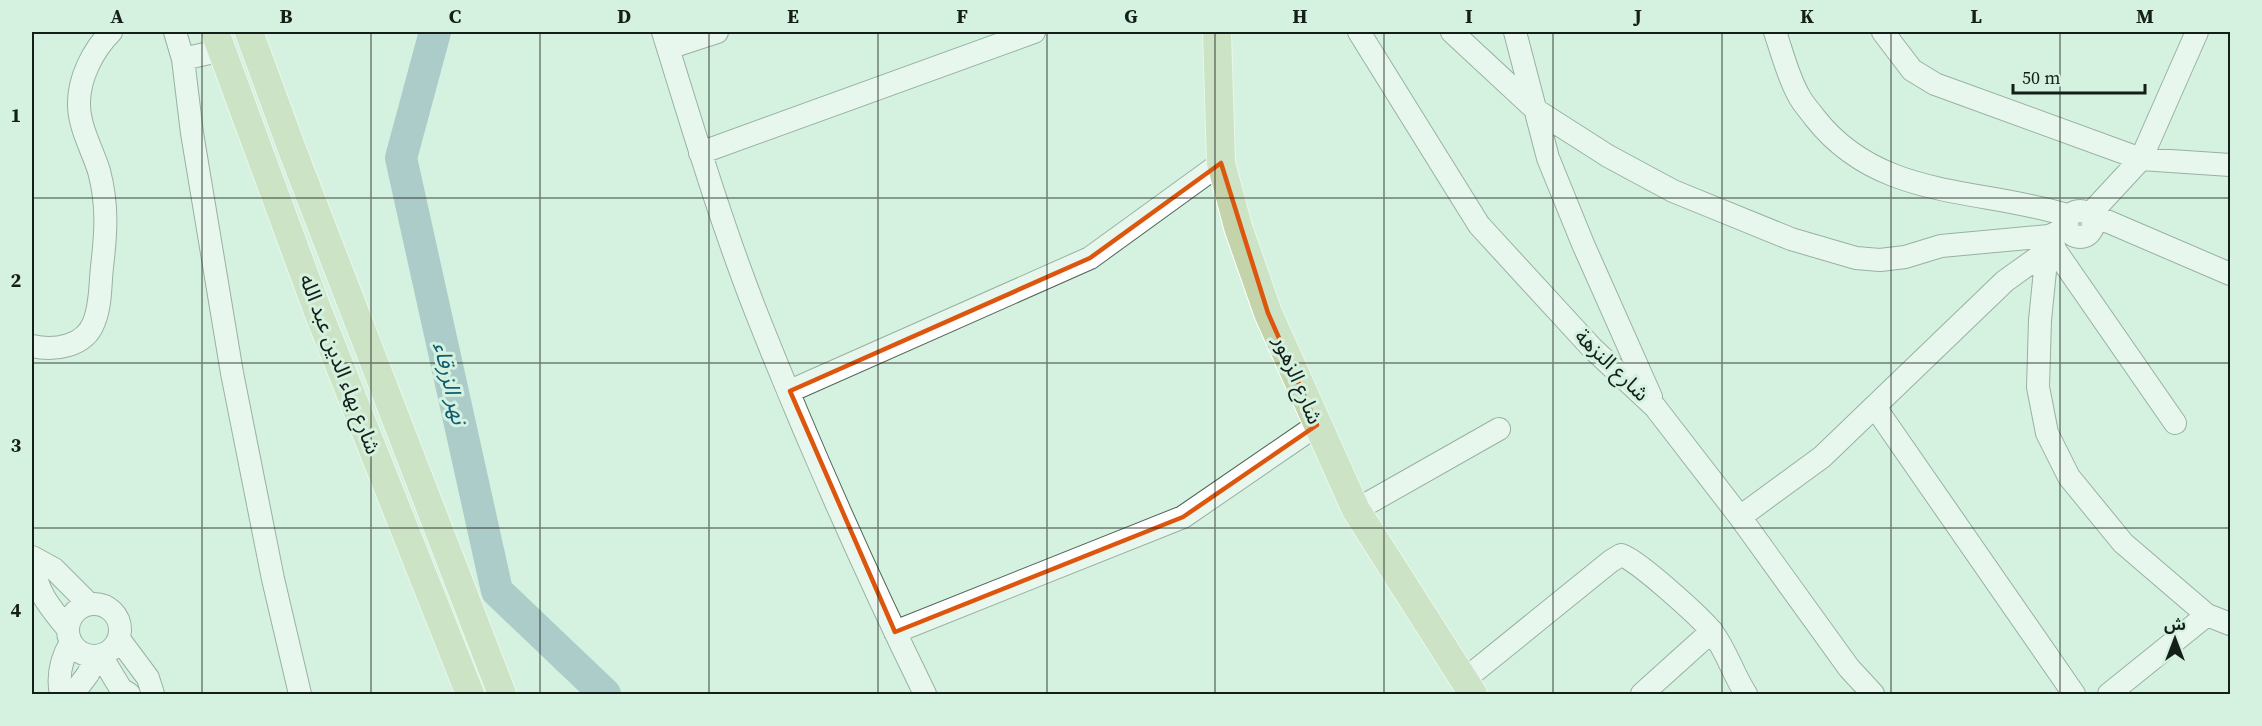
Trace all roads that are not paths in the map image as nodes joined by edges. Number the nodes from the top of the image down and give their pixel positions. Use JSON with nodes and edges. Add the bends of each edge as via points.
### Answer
{"nodes":[{"id":1,"x":111,"y":32,"type":"edge"},
{"id":2,"x":175,"y":32,"type":"edge"},
{"id":3,"x":249,"y":32,"type":"edge"},
{"id":4,"x":717,"y":32,"type":"edge"},
{"id":5,"x":1034,"y":32,"type":"edge"},
{"id":6,"x":1217,"y":32,"type":"edge"},
{"id":7,"x":1359,"y":32,"type":"edge"},
{"id":8,"x":1452,"y":32,"type":"edge"},
{"id":9,"x":1515,"y":32,"type":"edge"},
{"id":10,"x":1775,"y":32,"type":"edge"},
{"id":11,"x":1883,"y":32,"type":"edge"},
{"id":12,"x":2197,"y":32,"type":"edge"},
{"id":13,"x":218,"y":40,"type":"edge"},
{"id":14,"x":665,"y":40,"type":"edge"},
{"id":15,"x":183,"y":59,"type":"junction"},
{"id":16,"x":1536,"y":110,"type":"junction"},
{"id":17,"x":700,"y":153,"type":"junction"},
{"id":18,"x":2141,"y":159,"type":"junction"},
{"id":19,"x":1221,"y":163,"type":"junction"},
{"id":20,"x":2230,"y":165,"type":"edge"},
{"id":21,"x":2070,"y":230,"type":"junction"},
{"id":22,"x":2230,"y":274,"type":"edge"},
{"id":23,"x":32,"y":346,"type":"edge"},
{"id":24,"x":790,"y":391,"type":"junction"},
{"id":25,"x":1655,"y":407,"type":"junction"},
{"id":26,"x":1875,"y":407,"type":"junction"},
{"id":27,"x":2175,"y":423,"type":"dead end"},
{"id":28,"x":1317,"y":425,"type":"junction"},
{"id":29,"x":1499,"y":429,"type":"dead end"},
{"id":30,"x":1356,"y":510,"type":"junction"},
{"id":31,"x":1740,"y":517,"type":"junction"},
{"id":32,"x":32,"y":559,"type":"edge"},
{"id":33,"x":89,"y":604,"type":"junction"},
{"id":34,"x":2207,"y":615,"type":"junction"},
{"id":35,"x":2230,"y":624,"type":"edge"},
{"id":36,"x":1712,"y":631,"type":"junction"},
{"id":37,"x":895,"y":632,"type":"junction"},
{"id":38,"x":69,"y":636,"type":"junction"},
{"id":39,"x":120,"y":639,"type":"junction"},
{"id":40,"x":99,"y":656,"type":"junction"},
{"id":41,"x":1469,"y":687,"type":"edge"},
{"id":42,"x":61,"y":694,"type":"edge"},
{"id":43,"x":73,"y":694,"type":"edge"},
{"id":44,"x":129,"y":694,"type":"edge"},
{"id":45,"x":153,"y":694,"type":"edge"},
{"id":46,"x":300,"y":694,"type":"edge"},
{"id":47,"x":470,"y":694,"type":"edge"},
{"id":48,"x":502,"y":694,"type":"edge"},
{"id":49,"x":925,"y":694,"type":"edge"},
{"id":50,"x":1642,"y":694,"type":"edge"},
{"id":51,"x":1746,"y":694,"type":"edge"},
{"id":52,"x":1873,"y":694,"type":"edge"},
{"id":53,"x":2074,"y":694,"type":"edge"},
{"id":54,"x":2109,"y":694,"type":"edge"}],
"edges":[{"from":1,"to":23,"type":"street","via":[[88,63],[79,105],[83,129],[99,172],[107,216],[94,323],[76,342],[60,349]]},
{"from":2,"to":15,"type":"street"},
{"from":3,"to":48,"type":"main road","name":"شارع بهاء الدين عبد الله"},
{"from":4,"to":14,"type":"street"},
{"from":5,"to":17,"type":"street"},
{"from":6,"to":19,"type":"main road","name":"شارع الزهور"},
{"from":7,"to":25,"type":"street","name":"شارع النزهة","via":[[1479,225],[1592,348]]},
{"from":8,"to":16,"type":"street"},
{"from":9,"to":16,"type":"street"},
{"from":10,"to":21,"type":"street","via":[[1798,96],[1826,131],[1859,159],[1910,182],[2033,206]]},
{"from":11,"to":18,"type":"street","via":[[1912,70],[1935,84]]},
{"from":12,"to":18,"type":"street"},
{"from":13,"to":15,"type":"street"},
{"from":13,"to":47,"type":"main road","name":"شارع بهاء الدين عبد الله","via":[[317,309]]},
{"from":14,"to":17,"type":"street"},
{"from":15,"to":46,"type":"street","via":[[232,373]]},
{"from":16,"to":21,"type":"street","via":[[1673,191],[1791,239],[1856,258],[1905,257],[1941,246],[2034,238]]},
{"from":16,"to":25,"type":"street","via":[[1548,159]]},
{"from":17,"to":24,"type":"street","via":[[756,311]]},
{"from":18,"to":20,"type":"street"},
{"from":18,"to":21,"type":"street"},
{"from":19,"to":24,"type":"street","via":[[1090,258]]},
{"from":19,"to":28,"type":"main road","name":"شارع الزهور","via":[[1268,313]]},
{"from":21,"to":22,"type":"street","via":[[2109,222]]},
{"from":21,"to":26,"type":"street","via":[[2005,281]]},
{"from":21,"to":27,"type":"street"},
{"from":21,"to":34,"type":"street","via":[[2040,320],[2038,387],[2047,433],[2069,477],[2123,543]]},
{"from":24,"to":37,"type":"street"},
{"from":25,"to":31,"type":"street","name":"شارع النزهة"},
{"from":26,"to":31,"type":"street","via":[[1822,457]]},
{"from":26,"to":53,"type":"street"},
{"from":28,"to":30,"type":"main road","name":"شارع الزهور"},
{"from":28,"to":37,"type":"street","via":[[1183,517]]},
{"from":29,"to":30,"type":"street"},
{"from":30,"to":41,"type":"main road","name":"شارع الزهور"},
{"from":31,"to":52,"type":"street","name":"شارع النزهة","via":[[1849,668]]},
{"from":32,"to":33,"type":"street","via":[[54,569]]},
{"from":32,"to":38,"type":"street","via":[[35,582]]},
{"from":33,"to":38,"type":"street","via":[[71,618]]},
{"from":33,"to":39,"type":"street","via":[[110,609],[121,628]]},
{"from":34,"to":35,"type":"street"},
{"from":34,"to":54,"type":"street"},
{"from":36,"to":41,"type":"street","via":[[1684,602],[1633,560],[1621,555]]},
{"from":36,"to":50,"type":"street"},
{"from":36,"to":51,"type":"street"},
{"from":37,"to":49,"type":"street"},
{"from":38,"to":40,"type":"street","via":[[77,650]]},
{"from":38,"to":42,"type":"street","via":[[59,679]]},
{"from":39,"to":40,"type":"street","via":[[109,652]]},
{"from":39,"to":45,"type":"street","via":[[148,678]]},
{"from":40,"to":43,"type":"street"},
{"from":40,"to":44,"type":"street","via":[[121,689]]}]}
